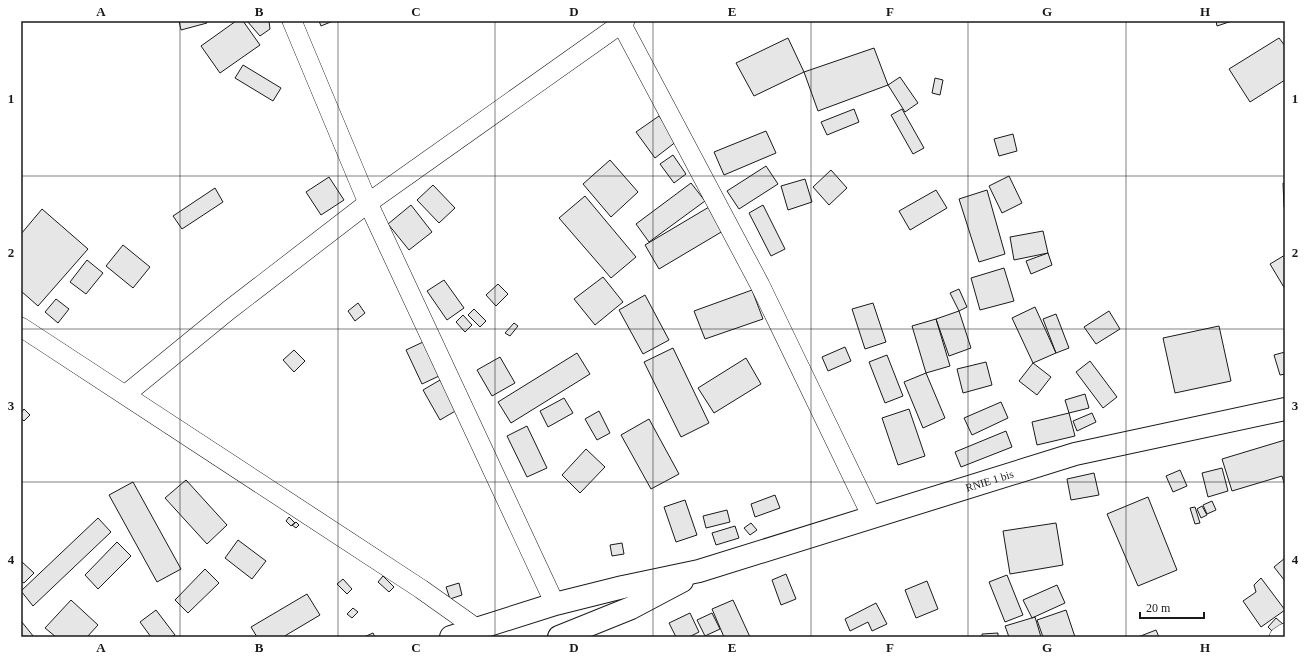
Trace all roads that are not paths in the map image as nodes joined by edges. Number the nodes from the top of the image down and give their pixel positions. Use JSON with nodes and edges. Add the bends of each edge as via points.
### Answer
{"nodes":[{"id":1,"x":292,"y":21,"type":"edge"},
{"id":2,"x":623,"y":22,"type":"edge"},
{"id":3,"x":368,"y":203,"type":"junction"},
{"id":4,"x":21,"y":327,"type":"edge"},
{"id":5,"x":125,"y":395,"type":"junction"},
{"id":6,"x":1285,"y":409,"type":"edge"},
{"id":7,"x":872,"y":517,"type":"junction"},
{"id":8,"x":699,"y":572,"type":"junction"},
{"id":9,"x":555,"y":604,"type":"junction"},
{"id":10,"x":476,"y":628,"type":"junction"},
{"id":11,"x":1285,"y":633,"type":"edge"},
{"id":12,"x":450,"y":637,"type":"edge"},
{"id":13,"x":559,"y":637,"type":"edge"},
{"id":14,"x":1279,"y":637,"type":"edge"}],
"edges":[{"from":1,"to":3,"type":"street"},
{"from":2,"to":3,"type":"street"},
{"from":2,"to":7,"type":"street","via":[[760,285]]},
{"from":3,"to":5,"type":"street","via":[[229,310]]},
{"from":3,"to":9,"type":"street"},
{"from":4,"to":5,"type":"street"},
{"from":5,"to":10,"type":"street","via":[[421,589]]},
{"from":6,"to":7,"type":"main road","name":"RNIE 1 bis","via":[[1074,454]]},
{"from":7,"to":8,"type":"main road","name":"RNIE 1 bis"},
{"from":8,"to":9,"type":"main road"},
{"from":8,"to":13,"type":"main road","via":[[631,608]]},
{"from":9,"to":10,"type":"main road"},
{"from":10,"to":12,"type":"main road"},
{"from":11,"to":14,"type":"street"}]}
